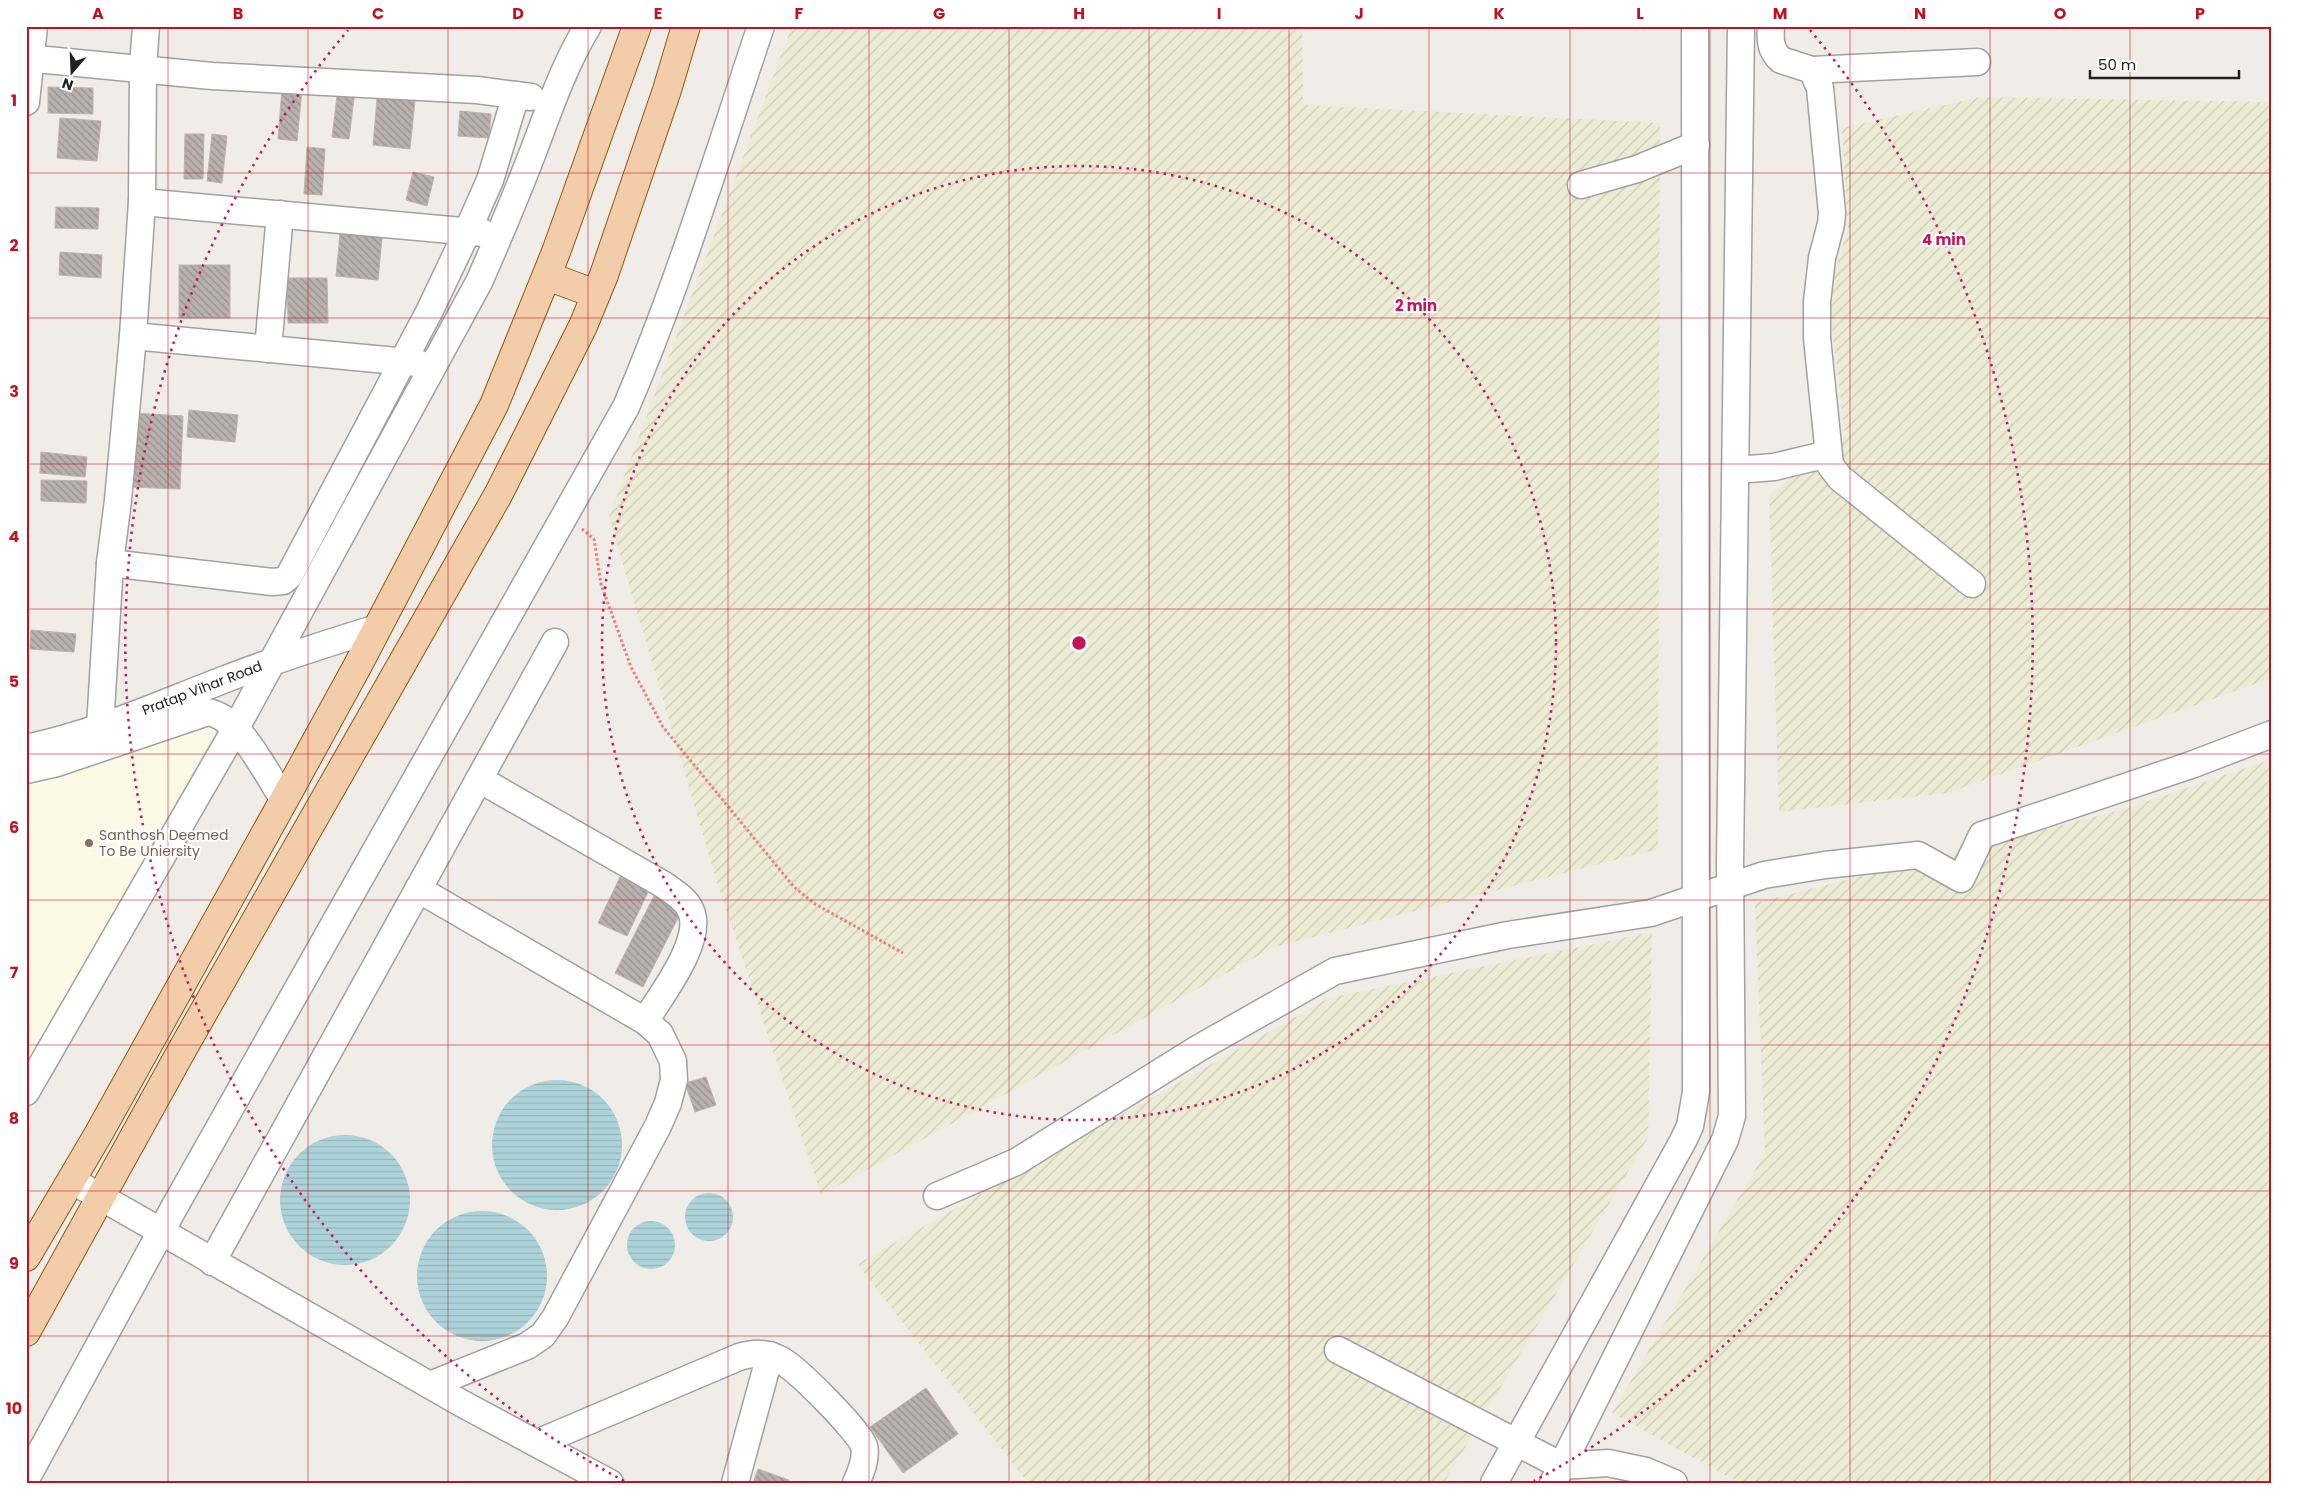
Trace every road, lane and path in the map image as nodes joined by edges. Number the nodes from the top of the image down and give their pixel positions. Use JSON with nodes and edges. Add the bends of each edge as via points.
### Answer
{"nodes":[{"id":1,"x":34,"y":26,"type":"edge"},
{"id":2,"x":146,"y":26,"type":"edge"},
{"id":3,"x":588,"y":26,"type":"edge"},
{"id":4,"x":637,"y":26,"type":"edge"},
{"id":5,"x":686,"y":26,"type":"edge"},
{"id":6,"x":760,"y":26,"type":"edge"},
{"id":7,"x":1695,"y":26,"type":"edge"},
{"id":8,"x":1741,"y":26,"type":"edge"},
{"id":9,"x":1771,"y":26,"type":"edge"},
{"id":10,"x":29,"y":58,"type":"edge"},
{"id":11,"x":1977,"y":62,"type":"dead end"},
{"id":12,"x":143,"y":68,"type":"junction"},
{"id":13,"x":1812,"y":70,"type":"junction"},
{"id":14,"x":516,"y":94,"type":"junction"},
{"id":15,"x":553,"y":99,"type":"junction"},
{"id":16,"x":26,"y":102,"type":"edge"},
{"id":17,"x":1696,"y":145,"type":"junction"},
{"id":18,"x":1581,"y":185,"type":"dead end"},
{"id":19,"x":142,"y":202,"type":"junction"},
{"id":20,"x":280,"y":214,"type":"junction"},
{"id":21,"x":468,"y":230,"type":"junction"},
{"id":22,"x":1696,"y":234,"type":"junction"},
{"id":23,"x":1738,"y":235,"type":"junction"},
{"id":24,"x":500,"y":236,"type":"junction"},
{"id":25,"x":547,"y":276,"type":"junction"},
{"id":26,"x":596,"y":294,"type":"junction"},
{"id":27,"x":133,"y":336,"type":"junction"},
{"id":28,"x":268,"y":349,"type":"junction"},
{"id":29,"x":402,"y":362,"type":"junction"},
{"id":30,"x":435,"y":364,"type":"junction"},
{"id":31,"x":1828,"y":454,"type":"junction"},
{"id":32,"x":1736,"y":470,"type":"junction"},
{"id":33,"x":561,"y":521,"type":"junction"},
{"id":34,"x":110,"y":564,"type":"junction"},
{"id":35,"x":303,"y":579,"type":"junction"},
{"id":36,"x":1972,"y":584,"type":"dead end"},
{"id":37,"x":377,"y":628,"type":"junction"},
{"id":38,"x":555,"y":642,"type":"dead end"},
{"id":39,"x":271,"y":661,"type":"junction"},
{"id":40,"x":100,"y":727,"type":"junction"},
{"id":41,"x":236,"y":728,"type":"junction"},
{"id":42,"x":2272,"y":734,"type":"edge"},
{"id":43,"x":26,"y":748,"type":"edge"},
{"id":44,"x":26,"y":770,"type":"edge"},
{"id":45,"x":479,"y":779,"type":"junction"},
{"id":46,"x":284,"y":800,"type":"junction"},
{"id":47,"x":1731,"y":865,"type":"junction"},
{"id":48,"x":418,"y":889,"type":"junction"},
{"id":49,"x":1696,"y":898,"type":"junction"},
{"id":50,"x":903,"y":953,"type":"dead end"},
{"id":51,"x":645,"y":1021,"type":"junction"},
{"id":52,"x":26,"y":1092,"type":"edge"},
{"id":53,"x":71,"y":1180,"type":"junction"},
{"id":54,"x":937,"y":1196,"type":"dead end"},
{"id":55,"x":100,"y":1198,"type":"junction"},
{"id":56,"x":160,"y":1233,"type":"junction"},
{"id":57,"x":26,"y":1257,"type":"edge"},
{"id":58,"x":212,"y":1262,"type":"junction"},
{"id":59,"x":26,"y":1332,"type":"edge"},
{"id":60,"x":1338,"y":1350,"type":"dead end"},
{"id":61,"x":770,"y":1355,"type":"junction"},
{"id":62,"x":430,"y":1385,"type":"junction"},
{"id":63,"x":537,"y":1443,"type":"junction"},
{"id":64,"x":1515,"y":1444,"type":"junction"},
{"id":65,"x":1558,"y":1474,"type":"edge"},
{"id":66,"x":26,"y":1479,"type":"edge"},
{"id":67,"x":610,"y":1483,"type":"edge"},
{"id":68,"x":735,"y":1483,"type":"edge"},
{"id":69,"x":856,"y":1483,"type":"edge"},
{"id":70,"x":1494,"y":1483,"type":"edge"},
{"id":71,"x":1674,"y":1483,"type":"edge"}],
"edges":[{"from":1,"to":10,"type":"street"},
{"from":2,"to":12,"type":"street"},
{"from":3,"to":15,"type":"street"},
{"from":4,"to":25,"type":"main road"},
{"from":5,"to":26,"type":"main road"},
{"from":6,"to":33,"type":"street","via":[[657,334],[626,406]]},
{"from":7,"to":17,"type":"street"},
{"from":8,"to":23,"type":"street"},
{"from":9,"to":13,"type":"street","via":[[1771,45],[1780,60]]},
{"from":10,"to":12,"type":"street"},
{"from":10,"to":16,"type":"street"},
{"from":11,"to":13,"type":"street"},
{"from":12,"to":14,"type":"street","via":[[212,76]]},
{"from":12,"to":19,"type":"street"},
{"from":13,"to":31,"type":"street","via":[[1820,88],[1832,213],[1816,302]]},
{"from":14,"to":15,"type":"street"},
{"from":14,"to":21,"type":"street","via":[[490,180]]},
{"from":15,"to":24,"type":"street"},
{"from":17,"to":18,"type":"street","via":[[1637,169]]},
{"from":17,"to":22,"type":"street"},
{"from":19,"to":20,"type":"street"},
{"from":19,"to":27,"type":"street"},
{"from":20,"to":21,"type":"street"},
{"from":20,"to":28,"type":"street"},
{"from":21,"to":24,"type":"street"},
{"from":21,"to":29,"type":"street"},
{"from":22,"to":23,"type":"street"},
{"from":22,"to":49,"type":"street"},
{"from":23,"to":32,"type":"street"},
{"from":24,"to":30,"type":"street"},
{"from":25,"to":26,"type":"main road"},
{"from":25,"to":37,"type":"main road","via":[[494,405]]},
{"from":26,"to":55,"type":"main road","via":[[498,495]]},
{"from":27,"to":28,"type":"street"},
{"from":27,"to":34,"type":"street"},
{"from":28,"to":29,"type":"street"},
{"from":29,"to":30,"type":"street"},
{"from":29,"to":35,"type":"street"},
{"from":30,"to":35,"type":"street"},
{"from":31,"to":32,"type":"street","via":[[1774,467]]},
{"from":31,"to":36,"type":"street","via":[[1830,466],[1840,478]]},
{"from":32,"to":47,"type":"street"},
{"from":33,"to":50,"type":"path","via":[[588,532],[594,539],[601,584],[631,666],[663,727],[712,789],[794,887],[815,904]]},
{"from":33,"to":56,"type":"street"},
{"from":34,"to":35,"type":"street","via":[[272,582]]},
{"from":34,"to":40,"type":"street"},
{"from":35,"to":39,"type":"street"},
{"from":37,"to":39,"type":"street","name":"Pratap Vihar Road"},
{"from":37,"to":46,"type":"main road"},
{"from":38,"to":45,"type":"street"},
{"from":39,"to":40,"type":"street","name":"Pratap Vihar Road"},
{"from":39,"to":41,"type":"street"},
{"from":40,"to":43,"type":"street","name":"Pratap Vihar Road"},
{"from":41,"to":44,"type":"street","name":"Pratap Vihar Road","via":[[216,714],[202,714],[57,763]]},
{"from":41,"to":46,"type":"street","name":"Pratap Vihar Road"},
{"from":41,"to":52,"type":"street"},
{"from":42,"to":47,"type":"street","via":[[2191,765],[1982,835],[1962,880],[1918,855],[1825,864],[1764,875]]},
{"from":45,"to":48,"type":"street"},
{"from":45,"to":51,"type":"street","via":[[664,885],[691,909],[693,921],[688,948]]},
{"from":46,"to":53,"type":"main road"},
{"from":47,"to":49,"type":"street"},
{"from":47,"to":65,"type":"street","via":[[1732,1116],[1725,1140]]},
{"from":48,"to":51,"type":"street"},
{"from":48,"to":58,"type":"street"},
{"from":49,"to":54,"type":"street","via":[[1650,914],[1508,935],[1335,971],[1199,1048],[1016,1162]]},
{"from":49,"to":64,"type":"street","via":[[1696,1092],[1690,1126]]},
{"from":51,"to":62,"type":"street","via":[[660,1034],[673,1061],[674,1080],[668,1103],[555,1318],[543,1335],[527,1346]]},
{"from":53,"to":55,"type":"street"},
{"from":53,"to":57,"type":"main road"},
{"from":55,"to":56,"type":"street"},
{"from":55,"to":59,"type":"main road"},
{"from":56,"to":58,"type":"street"},
{"from":56,"to":66,"type":"street"},
{"from":58,"to":62,"type":"street"},
{"from":60,"to":64,"type":"street"},
{"from":61,"to":63,"type":"street","via":[[759,1353],[739,1357]]},
{"from":61,"to":68,"type":"street"},
{"from":61,"to":69,"type":"street","via":[[790,1366],[857,1434],[865,1453]]},
{"from":62,"to":63,"type":"street"},
{"from":63,"to":67,"type":"street"},
{"from":64,"to":65,"type":"street"},
{"from":64,"to":70,"type":"street"},
{"from":65,"to":71,"type":"street","via":[[1596,1463],[1646,1471]]}]}
